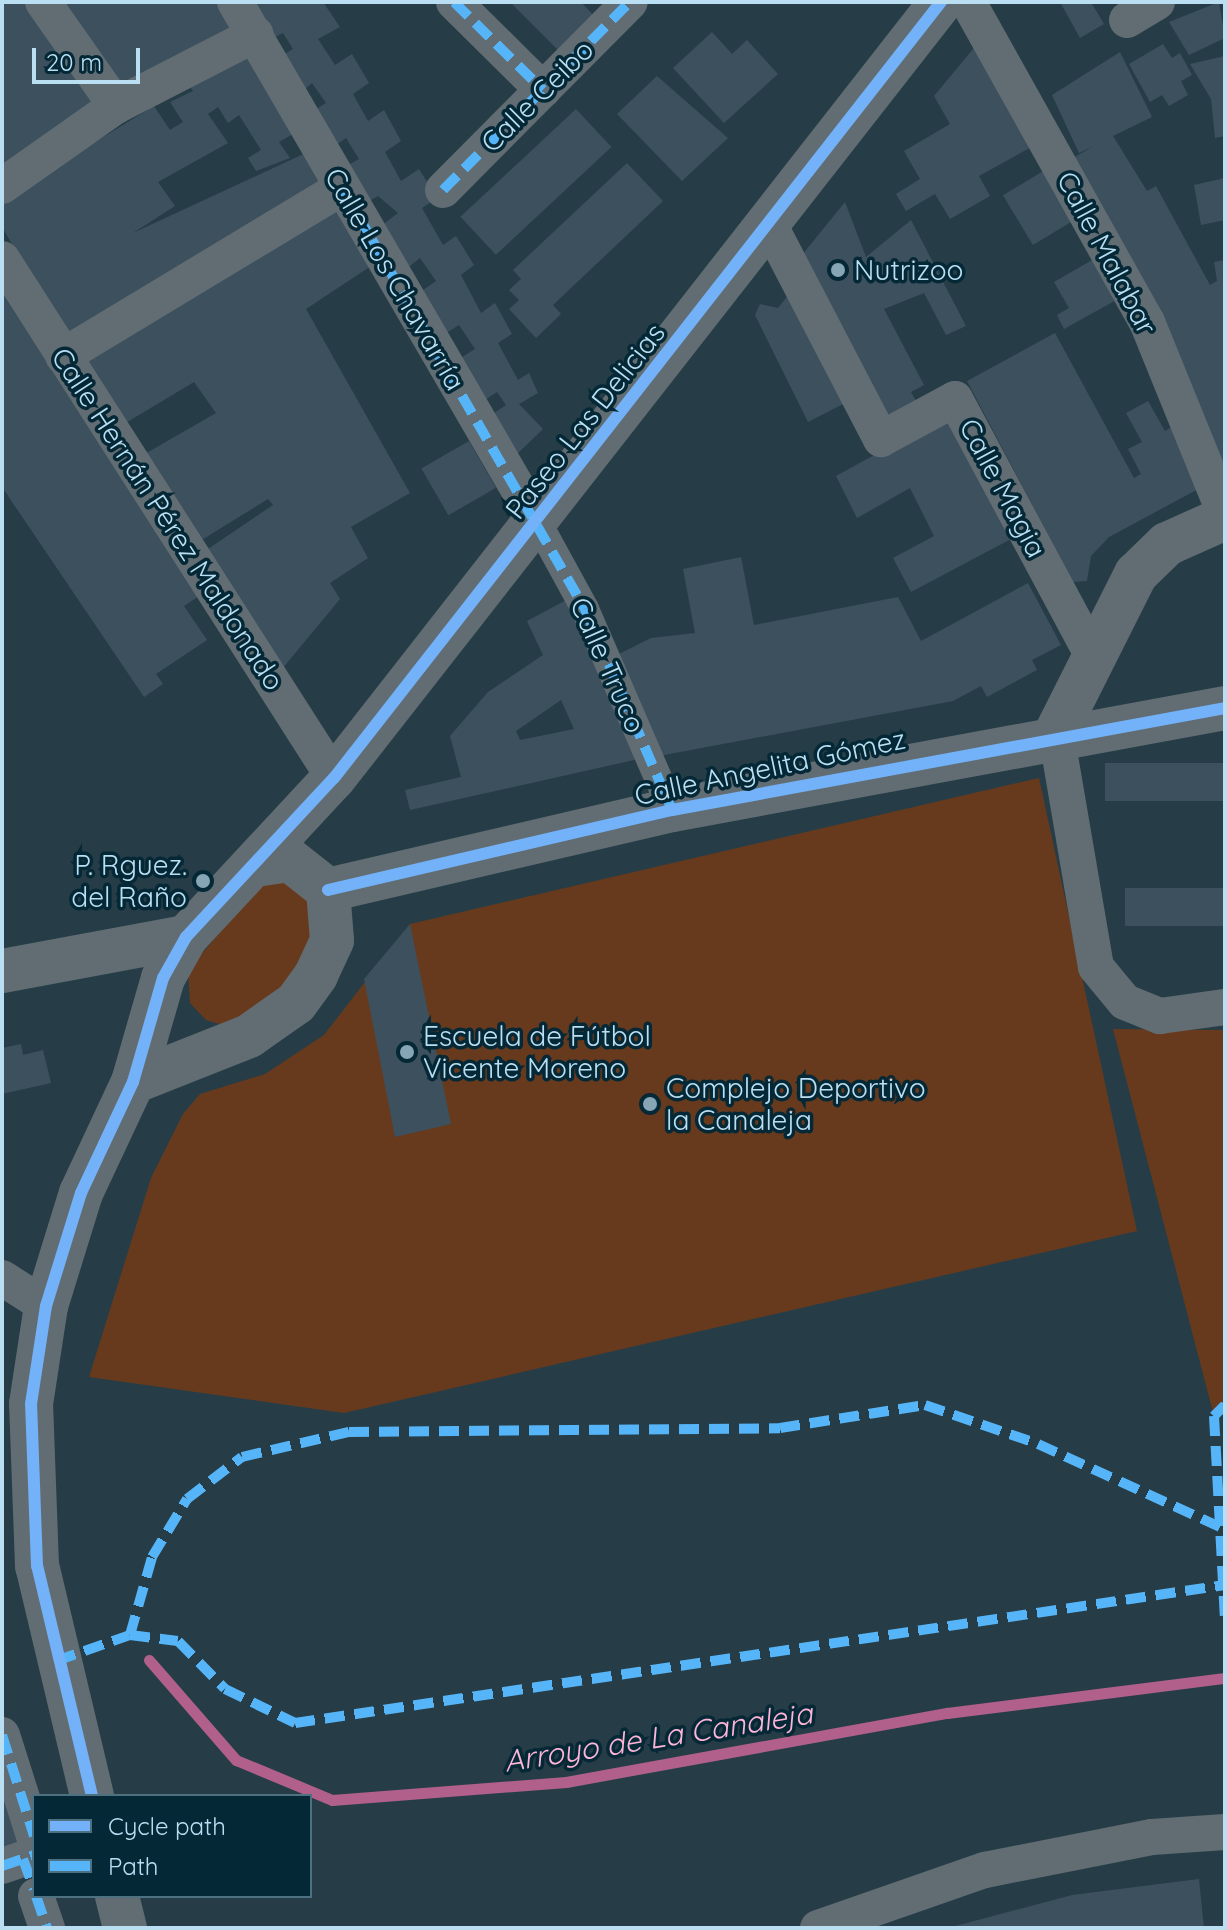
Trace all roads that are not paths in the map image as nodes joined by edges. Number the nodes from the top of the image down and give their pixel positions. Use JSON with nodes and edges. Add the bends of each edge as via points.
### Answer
{"nodes":[{"id":1,"x":43,"y":2,"type":"edge"},
{"id":2,"x":235,"y":2,"type":"edge"},
{"id":3,"x":454,"y":2,"type":"edge"},
{"id":4,"x":630,"y":2,"type":"edge"},
{"id":5,"x":941,"y":2,"type":"edge"},
{"id":6,"x":968,"y":2,"type":"edge"},
{"id":7,"x":256,"y":34,"type":"junction"},
{"id":8,"x":543,"y":90,"type":"junction"},
{"id":9,"x":116,"y":106,"type":"junction"},
{"id":10,"x":2,"y":186,"type":"edge"},
{"id":11,"x":342,"y":188,"type":"junction"},
{"id":12,"x":443,"y":190,"type":"dead end"},
{"id":13,"x":768,"y":222,"type":"junction"},
{"id":14,"x":2,"y":259,"type":"edge"},
{"id":15,"x":63,"y":356,"type":"junction"},
{"id":16,"x":1225,"y":516,"type":"edge"},
{"id":17,"x":538,"y":523,"type":"junction"},
{"id":18,"x":1093,"y":656,"type":"junction"},
{"id":19,"x":1225,"y":708,"type":"edge"},
{"id":20,"x":1056,"y":733,"type":"junction"},
{"id":21,"x":334,"y":778,"type":"junction"},
{"id":22,"x":672,"y":810,"type":"junction"},
{"id":23,"x":260,"y":864,"type":"junction"},
{"id":24,"x":320,"y":881,"type":"junction"},
{"id":25,"x":385,"y":882,"type":"junction"},
{"id":26,"x":186,"y":937,"type":"junction"},
{"id":27,"x":332,"y":940,"type":"junction"},
{"id":28,"x":2,"y":971,"type":"edge"},
{"id":29,"x":163,"y":978,"type":"junction"},
{"id":30,"x":1225,"y":1007,"type":"edge"},
{"id":31,"x":216,"y":1046,"type":"junction"},
{"id":32,"x":133,"y":1082,"type":"junction"},
{"id":33,"x":2,"y":1278,"type":"edge"},
{"id":34,"x":46,"y":1306,"type":"junction"},
{"id":35,"x":2,"y":1735,"type":"edge"},
{"id":36,"x":92,"y":1794,"type":"edge"},
{"id":37,"x":1225,"y":1832,"type":"edge"},
{"id":38,"x":25,"y":1861,"type":"edge"},
{"id":39,"x":37,"y":1898,"type":"edge"},
{"id":40,"x":118,"y":1898,"type":"edge"},
{"id":41,"x":47,"y":1928,"type":"edge"},
{"id":42,"x":125,"y":1928,"type":"edge"},
{"id":43,"x":818,"y":1928,"type":"edge"}],
"edges":[{"from":1,"to":9,"type":"street"},
{"from":2,"to":7,"type":"street","name":"Calle Los Chavarría"},
{"from":3,"to":8,"type":"street"},
{"from":4,"to":8,"type":"street","name":"Calle Ceibo"},
{"from":5,"to":13,"type":"street","name":"Paseo Las Delicias"},
{"from":6,"to":16,"type":"street","name":"Calle Malabar","via":[[1147,322]]},
{"from":7,"to":9,"type":"street"},
{"from":7,"to":11,"type":"street","name":"Calle Los Chavarría"},
{"from":8,"to":12,"type":"street","name":"Calle Ceibo"},
{"from":9,"to":10,"type":"street"},
{"from":11,"to":15,"type":"street"},
{"from":11,"to":17,"type":"street","name":"Calle Los Chavarría"},
{"from":13,"to":17,"type":"street","name":"Paseo Las Delicias"},
{"from":13,"to":18,"type":"street","name":"Calle Magia","via":[[881,439],[955,399]]},
{"from":14,"to":15,"type":"street","name":"Calle Hernán Pérez Maldonado"},
{"from":15,"to":21,"type":"street","name":"Calle Hernán Pérez Maldonado"},
{"from":16,"to":18,"type":"street","via":[[1167,544],[1136,574]]},
{"from":17,"to":21,"type":"street","name":"Paseo Las Delicias"},
{"from":17,"to":22,"type":"street","name":"Calle Truco","via":[[585,609]]},
{"from":18,"to":20,"type":"street"},
{"from":19,"to":20,"type":"street","name":"Calle Angelita Gómez"},
{"from":20,"to":22,"type":"street","name":"Calle Angelita Gómez"},
{"from":20,"to":30,"type":"street","via":[[1096,967],[1125,1002],[1160,1016]]},
{"from":21,"to":23,"type":"street","name":"Paseo Las Delicias"},
{"from":21,"to":24,"type":"street","name":"Paseo Las Delicias"},
{"from":22,"to":25,"type":"street","name":"Calle Angelita Gómez"},
{"from":23,"to":24,"type":"street","via":[[290,860]]},
{"from":23,"to":26,"type":"street"},
{"from":24,"to":25,"type":"street","name":"Calle Angelita Gómez"},
{"from":24,"to":27,"type":"street"},
{"from":25,"to":27,"type":"street"},
{"from":26,"to":28,"type":"street"},
{"from":26,"to":29,"type":"street"},
{"from":27,"to":31,"type":"street","via":[[296,1003],[249,1036]]},
{"from":29,"to":31,"type":"street","via":[[164,1012],[176,1032]]},
{"from":29,"to":32,"type":"street"},
{"from":31,"to":32,"type":"street"},
{"from":32,"to":34,"type":"street","via":[[81,1193]]},
{"from":33,"to":34,"type":"street"},
{"from":34,"to":36,"type":"street","via":[[31,1404],[37,1566]]},
{"from":35,"to":38,"type":"street"},
{"from":37,"to":43,"type":"street","via":[[1096,1846],[985,1870]]},
{"from":39,"to":41,"type":"street"},
{"from":40,"to":42,"type":"street"}]}
